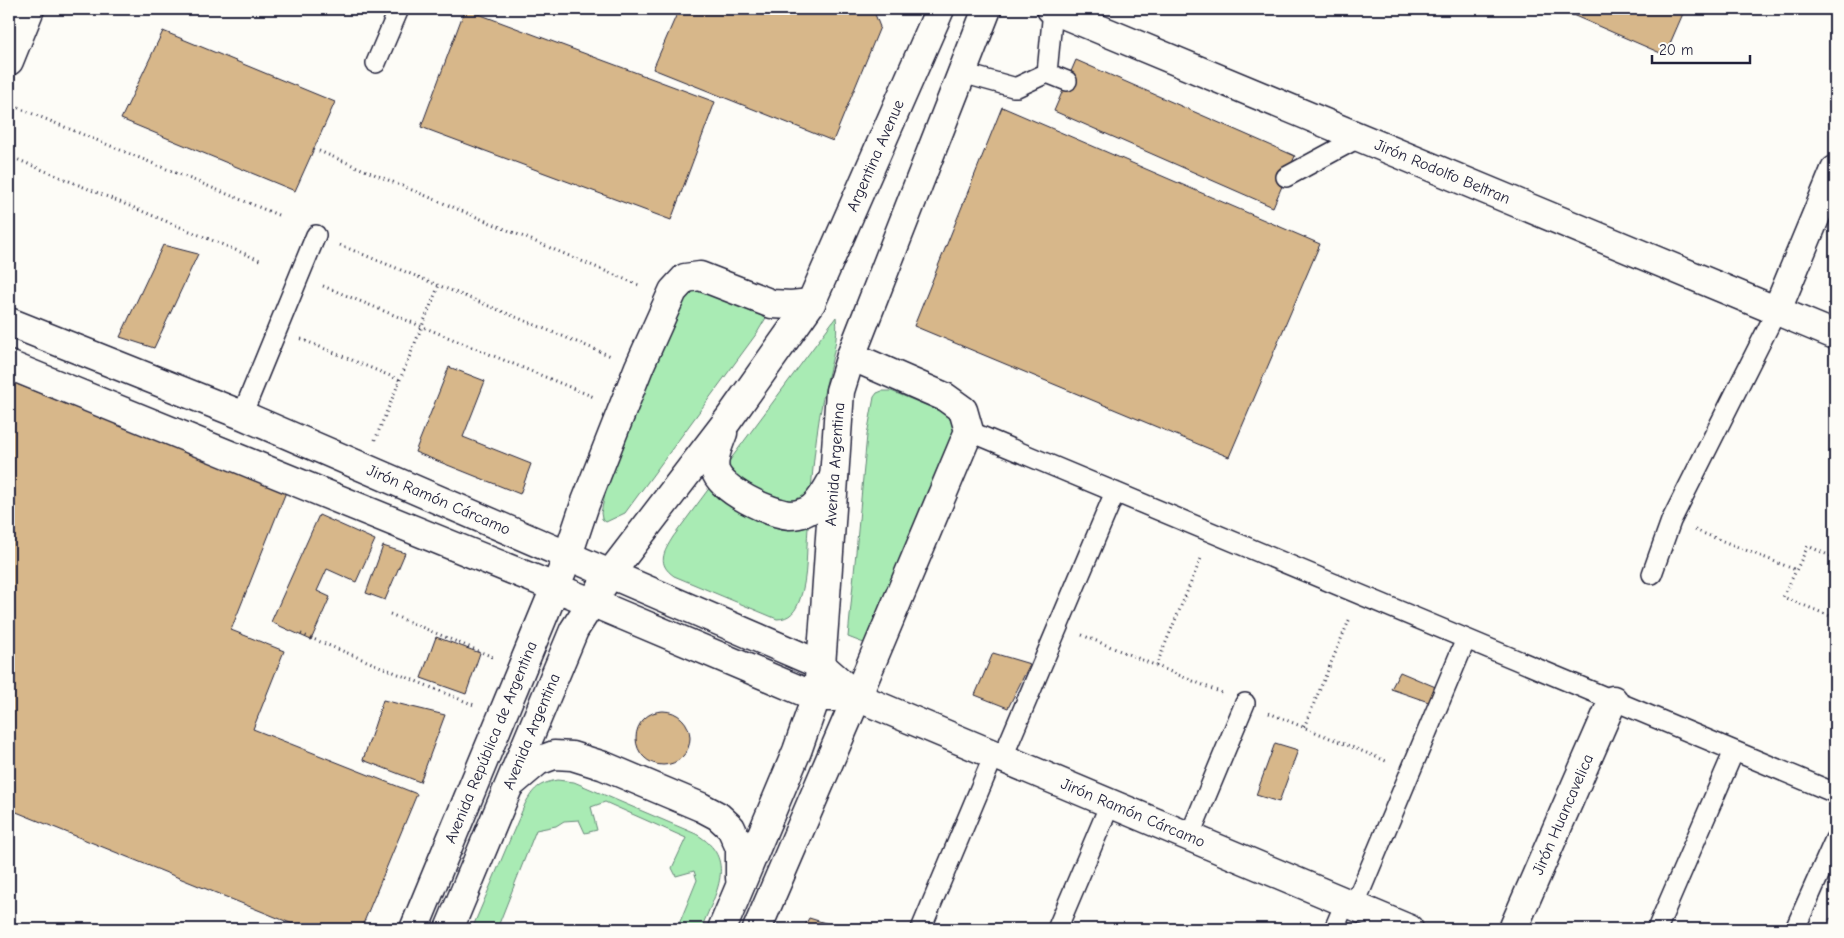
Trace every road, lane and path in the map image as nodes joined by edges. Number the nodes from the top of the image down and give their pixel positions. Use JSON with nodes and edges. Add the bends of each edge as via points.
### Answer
{"nodes":[{"id":1,"x":30,"y":9,"type":"edge"},
{"id":2,"x":399,"y":9,"type":"edge"},
{"id":3,"x":940,"y":9,"type":"edge"},
{"id":4,"x":987,"y":9,"type":"edge"},
{"id":5,"x":1052,"y":9,"type":"edge"},
{"id":6,"x":9,"y":61,"type":"edge"},
{"id":7,"x":376,"y":63,"type":"dead end"},
{"id":8,"x":962,"y":73,"type":"junction"},
{"id":9,"x":1046,"y":73,"type":"junction"},
{"id":10,"x":1067,"y":81,"type":"dead end"},
{"id":11,"x":9,"y":104,"type":"edge"},
{"id":12,"x":1360,"y":137,"type":"junction"},
{"id":13,"x":319,"y":151,"type":"dead end"},
{"id":14,"x":9,"y":156,"type":"edge"},
{"id":15,"x":1835,"y":170,"type":"edge"},
{"id":16,"x":1286,"y":178,"type":"dead end"},
{"id":17,"x":278,"y":215,"type":"dead end"},
{"id":18,"x":316,"y":235,"type":"joint"},
{"id":19,"x":262,"y":261,"type":"dead end"},
{"id":20,"x":299,"y":276,"type":"junction"},
{"id":21,"x":439,"y":285,"type":"junction"},
{"id":22,"x":670,"y":297,"type":"junction"},
{"id":23,"x":811,"y":303,"type":"junction"},
{"id":24,"x":1776,"y":310,"type":"junction"},
{"id":25,"x":9,"y":322,"type":"edge"},
{"id":26,"x":422,"y":327,"type":"junction"},
{"id":27,"x":277,"y":330,"type":"junction"},
{"id":28,"x":1835,"y":335,"type":"edge"},
{"id":29,"x":851,"y":356,"type":"junction"},
{"id":30,"x":9,"y":365,"type":"edge"},
{"id":31,"x":640,"y":367,"type":"junction"},
{"id":32,"x":400,"y":380,"type":"junction"},
{"id":33,"x":623,"y":409,"type":"junction"},
{"id":34,"x":242,"y":415,"type":"junction"},
{"id":35,"x":728,"y":420,"type":"junction"},
{"id":36,"x":969,"y":431,"type":"junction"},
{"id":37,"x":364,"y":468,"type":"junction"},
{"id":38,"x":834,"y":477,"type":"junction"},
{"id":39,"x":1115,"y":492,"type":"junction"},
{"id":40,"x":1671,"y":521,"type":"junction"},
{"id":41,"x":1212,"y":532,"type":"junction"},
{"id":42,"x":568,"y":555,"type":"junction"},
{"id":43,"x":1835,"y":558,"type":"edge"},
{"id":44,"x":1796,"y":570,"type":"junction"},
{"id":45,"x":610,"y":574,"type":"junction"},
{"id":46,"x":1652,"y":574,"type":"dead end"},
{"id":47,"x":556,"y":588,"type":"junction"},
{"id":48,"x":1360,"y":594,"type":"junction"},
{"id":49,"x":591,"y":602,"type":"junction"},
{"id":50,"x":390,"y":614,"type":"dead end"},
{"id":51,"x":1835,"y":618,"type":"edge"},
{"id":52,"x":301,"y":634,"type":"dead end"},
{"id":53,"x":1466,"y":639,"type":"junction"},
{"id":54,"x":821,"y":665,"type":"junction"},
{"id":55,"x":1156,"y":666,"type":"dead end"},
{"id":56,"x":521,"y":669,"type":"junction"},
{"id":57,"x":816,"y":697,"type":"junction"},
{"id":58,"x":857,"y":697,"type":"junction"},
{"id":59,"x":1613,"y":700,"type":"junction"},
{"id":60,"x":1245,"y":703,"type":"dead end"},
{"id":61,"x":502,"y":717,"type":"junction"},
{"id":62,"x":1304,"y":727,"type":"dead end"},
{"id":63,"x":1734,"y":751,"type":"junction"},
{"id":64,"x":998,"y":757,"type":"junction"},
{"id":65,"x":508,"y":786,"type":"junction"},
{"id":66,"x":1835,"y":793,"type":"edge"},
{"id":67,"x":1110,"y":804,"type":"junction"},
{"id":68,"x":1188,"y":837,"type":"junction"},
{"id":69,"x":1835,"y":839,"type":"edge"},
{"id":70,"x":738,"y":889,"type":"junction"},
{"id":71,"x":1350,"y":904,"type":"junction"},
{"id":72,"x":414,"y":929,"type":"edge"},
{"id":73,"x":449,"y":929,"type":"edge"},
{"id":74,"x":722,"y":929,"type":"edge"},
{"id":75,"x":757,"y":929,"type":"edge"},
{"id":76,"x":921,"y":929,"type":"edge"},
{"id":77,"x":1057,"y":929,"type":"edge"},
{"id":78,"x":1334,"y":929,"type":"edge"},
{"id":79,"x":1409,"y":929,"type":"edge"},
{"id":80,"x":1513,"y":929,"type":"edge"},
{"id":81,"x":1657,"y":929,"type":"edge"},
{"id":82,"x":1796,"y":929,"type":"edge"}],
"edges":[{"from":1,"to":6,"type":"street"},
{"from":2,"to":7,"type":"lane"},
{"from":3,"to":23,"type":"street","name":"Argentina Avenue"},
{"from":4,"to":8,"type":"street","name":"Avenida Argentina"},
{"from":5,"to":9,"type":"lane"},
{"from":5,"to":12,"type":"street","name":"Jirón Rodolfo Beltran"},
{"from":8,"to":9,"type":"lane","via":[[1013,87]]},
{"from":8,"to":29,"type":"street","name":"Avenida Argentina"},
{"from":9,"to":10,"type":"lane"},
{"from":11,"to":17,"type":"path"},
{"from":12,"to":16,"type":"lane"},
{"from":12,"to":24,"type":"street","name":"Jirón Rodolfo Beltran"},
{"from":13,"to":22,"type":"path"},
{"from":14,"to":19,"type":"path"},
{"from":15,"to":24,"type":"street"},
{"from":18,"to":20,"type":"lane"},
{"from":18,"to":21,"type":"path"},
{"from":20,"to":26,"type":"path"},
{"from":20,"to":27,"type":"lane"},
{"from":21,"to":26,"type":"path"},
{"from":21,"to":31,"type":"path"},
{"from":22,"to":23,"type":"street","name":"Avenida República de Argentina","via":[[685,278],[700,276],[772,304]]},
{"from":22,"to":31,"type":"street","name":"Avenida República de Argentina"},
{"from":23,"to":35,"type":"street","name":"Avenida Argentina"},
{"from":24,"to":28,"type":"street","name":"Jirón Rodolfo Beltran"},
{"from":24,"to":40,"type":"lane"},
{"from":25,"to":34,"type":"street","name":"Jirón Ramón Cárcamo"},
{"from":26,"to":32,"type":"path"},
{"from":26,"to":33,"type":"path"},
{"from":27,"to":32,"type":"path"},
{"from":27,"to":34,"type":"lane"},
{"from":29,"to":36,"type":"street","via":[[945,397],[963,410]]},
{"from":29,"to":38,"type":"street","name":"Avenida Argentina","via":[[840,391]]},
{"from":30,"to":47,"type":"street","name":"Jirón Ramón Cárcamo"},
{"from":31,"to":33,"type":"street","name":"Avenida República de Argentina"},
{"from":32,"to":37,"type":"path"},
{"from":33,"to":42,"type":"street","name":"Avenida República de Argentina"},
{"from":34,"to":37,"type":"street","name":"Jirón Ramón Cárcamo"},
{"from":35,"to":38,"type":"street","via":[[716,452],[715,470],[737,494],[778,513],[792,515],[807,512],[819,501]]},
{"from":35,"to":45,"type":"street","name":"Avenida Argentina"},
{"from":36,"to":39,"type":"lane"},
{"from":36,"to":58,"type":"street"},
{"from":37,"to":42,"type":"street","name":"Jirón Ramón Cárcamo"},
{"from":38,"to":54,"type":"street","name":"Avenida Argentina"},
{"from":39,"to":41,"type":"lane"},
{"from":39,"to":64,"type":"lane"},
{"from":40,"to":44,"type":"path"},
{"from":40,"to":46,"type":"lane"},
{"from":41,"to":48,"type":"lane"},
{"from":41,"to":55,"type":"path"},
{"from":42,"to":45,"type":"street","name":"Jirón Ramón Cárcamo"},
{"from":42,"to":47,"type":"street","name":"Avenida República de Argentina"},
{"from":43,"to":44,"type":"path","via":[[1808,546]]},
{"from":44,"to":51,"type":"path","via":[[1783,597]]},
{"from":45,"to":49,"type":"street","name":"Avenida Argentina"},
{"from":45,"to":54,"type":"street","name":"Jirón Ramón Cárcamo"},
{"from":47,"to":49,"type":"street","name":"Jirón Ramón Cárcamo"},
{"from":47,"to":56,"type":"street","name":"Avenida República de Argentina"},
{"from":48,"to":53,"type":"lane"},
{"from":48,"to":62,"type":"path"},
{"from":49,"to":57,"type":"street","name":"Jirón Ramón Cárcamo"},
{"from":49,"to":65,"type":"street","name":"Avenida Argentina","via":[[574,630]]},
{"from":50,"to":56,"type":"path"},
{"from":52,"to":61,"type":"path"},
{"from":53,"to":59,"type":"lane"},
{"from":53,"to":71,"type":"lane"},
{"from":54,"to":57,"type":"street","name":"Avenida Argentina"},
{"from":54,"to":58,"type":"street","name":"Jirón Ramón Cárcamo"},
{"from":56,"to":61,"type":"street","name":"Avenida República de Argentina"},
{"from":57,"to":58,"type":"street","name":"Jirón Ramón Cárcamo"},
{"from":57,"to":70,"type":"street","name":"Avenida Argentina","via":[[797,751]]},
{"from":58,"to":64,"type":"street","name":"Jirón Ramón Cárcamo"},
{"from":58,"to":75,"type":"street"},
{"from":59,"to":63,"type":"lane"},
{"from":59,"to":80,"type":"street","name":"Jirón Huancavelica"},
{"from":60,"to":68,"type":"lane"},
{"from":61,"to":72,"type":"street","name":"Avenida República de Argentina"},
{"from":63,"to":66,"type":"lane"},
{"from":63,"to":81,"type":"lane"},
{"from":64,"to":67,"type":"street","name":"Jirón Ramón Cárcamo"},
{"from":64,"to":76,"type":"lane"},
{"from":65,"to":70,"type":"street","via":[[538,761],[554,755],[572,756],[701,807],[731,828],[740,848]]},
{"from":65,"to":73,"type":"street","name":"Avenida Argentina"},
{"from":67,"to":68,"type":"street","name":"Jirón Ramón Cárcamo"},
{"from":67,"to":77,"type":"lane"},
{"from":68,"to":71,"type":"street","name":"Jirón Ramón Cárcamo"},
{"from":69,"to":82,"type":"lane"},
{"from":70,"to":74,"type":"street","name":"Avenida Argentina"},
{"from":71,"to":78,"type":"lane"},
{"from":71,"to":79,"type":"street","name":"Jirón Ramón Cárcamo"}]}
